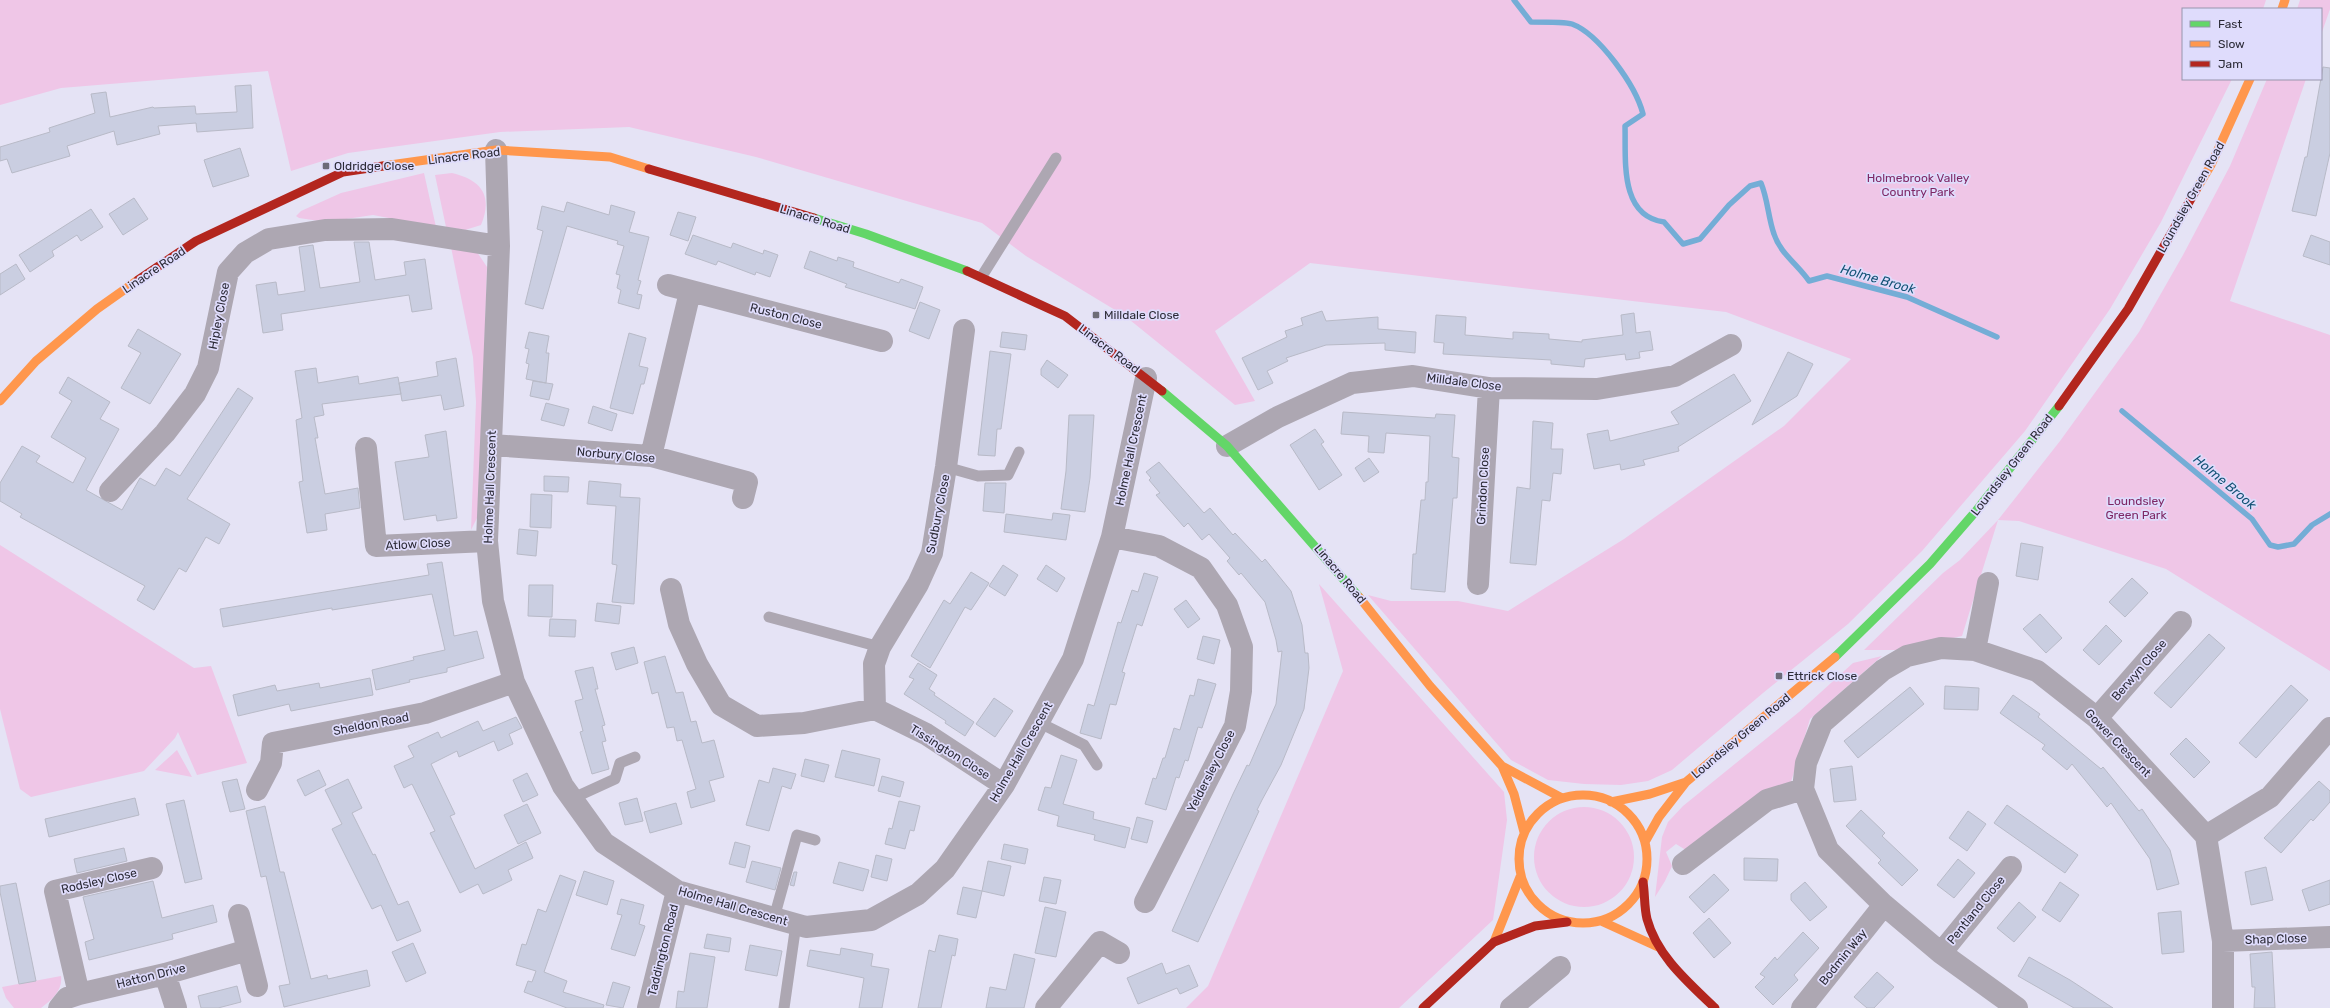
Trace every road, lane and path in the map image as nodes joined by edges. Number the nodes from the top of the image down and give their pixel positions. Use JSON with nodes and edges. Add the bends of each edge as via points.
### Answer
{"nodes":[{"id":1,"x":2250,"y":80,"type":"edge"},
{"id":2,"x":496,"y":150,"type":"junction"},
{"id":3,"x":1056,"y":158,"type":"dead end"},
{"id":4,"x":499,"y":246,"type":"junction"},
{"id":5,"x":982,"y":276,"type":"junction"},
{"id":6,"x":668,"y":284,"type":"dead end"},
{"id":7,"x":690,"y":292,"type":"junction"},
{"id":8,"x":964,"y":330,"type":"dead end"},
{"id":9,"x":882,"y":341,"type":"dead end"},
{"id":10,"x":1730,"y":345,"type":"dead end"},
{"id":11,"x":1146,"y":378,"type":"junction"},
{"id":12,"x":1489,"y":388,"type":"junction"},
{"id":13,"x":0,"y":401,"type":"edge"},
{"id":14,"x":492,"y":445,"type":"junction"},
{"id":15,"x":1227,"y":446,"type":"junction"},
{"id":16,"x":366,"y":448,"type":"dead end"},
{"id":17,"x":1019,"y":452,"type":"dead end"},
{"id":18,"x":651,"y":456,"type":"junction"},
{"id":19,"x":946,"y":467,"type":"junction"},
{"id":20,"x":110,"y":491,"type":"dead end"},
{"id":21,"x":744,"y":498,"type":"dead end"},
{"id":22,"x":1112,"y":537,"type":"junction"},
{"id":23,"x":487,"y":541,"type":"junction"},
{"id":24,"x":1988,"y":583,"type":"dead end"},
{"id":25,"x":1478,"y":584,"type":"dead end"},
{"id":26,"x":671,"y":589,"type":"dead end"},
{"id":27,"x":769,"y":617,"type":"dead end"},
{"id":28,"x":2181,"y":622,"type":"dead end"},
{"id":29,"x":880,"y":647,"type":"junction"},
{"id":30,"x":1975,"y":650,"type":"junction"},
{"id":31,"x":514,"y":682,"type":"junction"},
{"id":32,"x":875,"y":709,"type":"junction"},
{"id":33,"x":2097,"y":718,"type":"junction"},
{"id":34,"x":1038,"y":722,"type":"junction"},
{"id":35,"x":2330,"y":728,"type":"edge"},
{"id":36,"x":635,"y":757,"type":"dead end"},
{"id":37,"x":1097,"y":765,"type":"dead end"},
{"id":38,"x":1502,"y":766,"type":"junction"},
{"id":39,"x":1686,"y":782,"type":"junction"},
{"id":40,"x":1004,"y":785,"type":"junction"},
{"id":41,"x":1803,"y":789,"type":"junction"},
{"id":42,"x":257,"y":790,"type":"dead end"},
{"id":43,"x":1562,"y":798,"type":"junction"},
{"id":44,"x":1611,"y":802,"type":"junction"},
{"id":45,"x":575,"y":805,"type":"junction"},
{"id":46,"x":1524,"y":832,"type":"junction"},
{"id":47,"x":2206,"y":836,"type":"junction"},
{"id":48,"x":815,"y":840,"type":"dead end"},
{"id":49,"x":1645,"y":842,"type":"junction"},
{"id":50,"x":1683,"y":864,"type":"dead end"},
{"id":51,"x":2011,"y":867,"type":"dead end"},
{"id":52,"x":152,"y":868,"type":"dead end"},
{"id":53,"x":1520,"y":877,"type":"junction"},
{"id":54,"x":1644,"y":882,"type":"junction"},
{"id":55,"x":677,"y":891,"type":"junction"},
{"id":56,"x":1145,"y":902,"type":"dead end"},
{"id":57,"x":1884,"y":905,"type":"junction"},
{"id":58,"x":239,"y":915,"type":"dead end"},
{"id":59,"x":774,"y":918,"type":"junction"},
{"id":60,"x":1601,"y":921,"type":"junction"},
{"id":61,"x":1567,"y":922,"type":"junction"},
{"id":62,"x":796,"y":924,"type":"junction"},
{"id":63,"x":2330,"y":937,"type":"edge"},
{"id":64,"x":2223,"y":941,"type":"junction"},
{"id":65,"x":1494,"y":942,"type":"junction"},
{"id":66,"x":1658,"y":946,"type":"junction"},
{"id":67,"x":248,"y":950,"type":"junction"},
{"id":68,"x":1119,"y":952,"type":"dead end"},
{"id":69,"x":1941,"y":953,"type":"junction"},
{"id":70,"x":1560,"y":967,"type":"dead end"},
{"id":71,"x":165,"y":974,"type":"junction"},
{"id":72,"x":256,"y":986,"type":"dead end"},
{"id":73,"x":79,"y":994,"type":"junction"},
{"id":74,"x":59,"y":1008,"type":"edge"},
{"id":75,"x":176,"y":1008,"type":"edge"},
{"id":76,"x":648,"y":1008,"type":"edge"},
{"id":77,"x":784,"y":1008,"type":"edge"},
{"id":78,"x":1046,"y":1008,"type":"edge"},
{"id":79,"x":1423,"y":1008,"type":"edge"},
{"id":80,"x":1510,"y":1008,"type":"edge"},
{"id":81,"x":1715,"y":1008,"type":"edge"},
{"id":82,"x":1802,"y":1008,"type":"edge"},
{"id":83,"x":2017,"y":1008,"type":"edge"},
{"id":84,"x":2223,"y":1008,"type":"edge"}],
"edges":[{"from":1,"to":39,"type":"street","name":"Loundsley Green Road","via":[[2211,165],[2128,309],[2041,431],[1930,564],[1848,646]]},
{"from":2,"to":4,"type":"street","name":"Holme Hall Crescent"},
{"from":2,"to":5,"type":"street","name":"Linacre Road","via":[[610,157],[866,234]]},
{"from":2,"to":13,"type":"street","name":"Linacre Road","via":[[343,172],[196,241],[97,309],[36,361]]},
{"from":3,"to":5,"type":"lane"},
{"from":4,"to":14,"type":"street","name":"Holme Hall Crescent"},
{"from":4,"to":20,"type":"street","name":"Hipley Close","via":[[392,229],[325,230],[269,239],[245,253],[228,272],[208,368],[195,394],[165,433]]},
{"from":5,"to":11,"type":"street","name":"Linacre Road","via":[[1065,316]]},
{"from":6,"to":7,"type":"street","name":"Ruston Close"},
{"from":7,"to":9,"type":"street","name":"Ruston Close"},
{"from":7,"to":18,"type":"street"},
{"from":8,"to":19,"type":"street","name":"Sudbury Close"},
{"from":10,"to":12,"type":"street","name":"Milldale Close","via":[[1675,376],[1597,389]]},
{"from":11,"to":15,"type":"street","name":"Linacre Road"},
{"from":11,"to":22,"type":"street","name":"Holme Hall Crescent"},
{"from":12,"to":15,"type":"street","name":"Milldale Close","via":[[1414,376],[1352,383],[1278,417]]},
{"from":12,"to":25,"type":"street","name":"Grindon Close"},
{"from":14,"to":18,"type":"street","name":"Norbury Close"},
{"from":14,"to":23,"type":"street","name":"Holme Hall Crescent"},
{"from":15,"to":38,"type":"street","name":"Linacre Road","via":[[1344,577],[1430,686]]},
{"from":16,"to":23,"type":"street","name":"Atlow Close","via":[[376,546]]},
{"from":17,"to":19,"type":"lane","via":[[1008,475],[978,476]]},
{"from":18,"to":21,"type":"street","name":"Norbury Close","via":[[746,482]]},
{"from":19,"to":29,"type":"street","name":"Sudbury Close","via":[[932,553],[918,584]]},
{"from":22,"to":34,"type":"street","name":"Holme Hall Crescent","via":[[1073,659]]},
{"from":22,"to":56,"type":"street","name":"Yeldersley Close","via":[[1159,546],[1201,568],[1227,605],[1242,647],[1241,691],[1235,726]]},
{"from":23,"to":31,"type":"street","name":"Holme Hall Crescent","via":[[493,601]]},
{"from":24,"to":30,"type":"street"},
{"from":26,"to":32,"type":"street","via":[[679,624],[697,664],[721,705],[757,726],[804,722]]},
{"from":27,"to":29,"type":"lane"},
{"from":28,"to":33,"type":"street","name":"Berwyn Close"},
{"from":29,"to":32,"type":"street","name":"Sudbury Close","via":[[874,664]]},
{"from":30,"to":33,"type":"street","name":"Gower Crescent","via":[[2037,671]]},
{"from":30,"to":41,"type":"street","name":"Gower Crescent","via":[[1941,648],[1907,656],[1883,670],[1822,723],[1806,763]]},
{"from":31,"to":42,"type":"street","name":"Sheldon Road","via":[[425,713],[273,743],[271,763]]},
{"from":31,"to":45,"type":"street","name":"Holme Hall Crescent","via":[[562,786]]},
{"from":32,"to":40,"type":"street","name":"Tissington Close","via":[[926,734]]},
{"from":33,"to":47,"type":"street","name":"Gower Crescent"},
{"from":34,"to":37,"type":"lane","via":[[1084,745]]},
{"from":34,"to":40,"type":"street","name":"Holme Hall Crescent"},
{"from":35,"to":47,"type":"street","via":[[2270,797]]},
{"from":36,"to":45,"type":"lane","via":[[620,763],[615,779],[580,795]]},
{"from":38,"to":43,"type":"street","name":"Linacre Road"},
{"from":38,"to":46,"type":"street","name":"Linacre Road","via":[[1514,794]]},
{"from":39,"to":44,"type":"street","name":"Loundsley Green Road","via":[[1650,794]]},
{"from":39,"to":49,"type":"street","name":"Loundsley Green Road","via":[[1659,817]]},
{"from":40,"to":62,"type":"street","name":"Holme Hall Crescent","via":[[945,870],[918,894],[871,920],[806,927]]},
{"from":41,"to":50,"type":"street","via":[[1767,800]]},
{"from":41,"to":57,"type":"street","name":"Gower Crescent","via":[[1828,850]]},
{"from":43,"to":44,"type":"street","via":[[1587,795]]},
{"from":43,"to":46,"type":"street","via":[[1536,815]]},
{"from":44,"to":49,"type":"street","via":[[1632,818]]},
{"from":45,"to":55,"type":"street","name":"Holme Hall Crescent","via":[[604,843]]},
{"from":46,"to":53,"type":"street","via":[[1518,854]]},
{"from":47,"to":64,"type":"street"},
{"from":48,"to":59,"type":"lane","via":[[797,835]]},
{"from":49,"to":54,"type":"street","via":[[1647,862]]},
{"from":51,"to":69,"type":"street","name":"Pentland Close"},
{"from":52,"to":73,"type":"street","name":"Rodsley Close","via":[[55,891]]},
{"from":53,"to":61,"type":"street","via":[[1526,890],[1543,910]]},
{"from":53,"to":65,"type":"street"},
{"from":54,"to":60,"type":"street","via":[[1631,902],[1612,917]]},
{"from":54,"to":66,"type":"street","via":[[1647,918]]},
{"from":55,"to":59,"type":"street","name":"Holme Hall Crescent"},
{"from":55,"to":76,"type":"street","name":"Taddington Road"},
{"from":57,"to":69,"type":"street","name":"Gower Crescent"},
{"from":57,"to":82,"type":"street","name":"Bodmin Way"},
{"from":58,"to":67,"type":"street"},
{"from":59,"to":62,"type":"street","name":"Holme Hall Crescent"},
{"from":60,"to":61,"type":"street","via":[[1578,924]]},
{"from":60,"to":66,"type":"street"},
{"from":61,"to":65,"type":"street","via":[[1535,926]]},
{"from":62,"to":77,"type":"lane"},
{"from":63,"to":64,"type":"street","name":"Shap Close"},
{"from":64,"to":84,"type":"street"},
{"from":65,"to":79,"type":"street"},
{"from":66,"to":81,"type":"street","via":[[1677,971]]},
{"from":67,"to":71,"type":"street","name":"Hatton Drive"},
{"from":67,"to":72,"type":"street"},
{"from":68,"to":78,"type":"street","via":[[1100,942]]},
{"from":69,"to":83,"type":"street","name":"Gower Crescent"},
{"from":70,"to":80,"type":"street"},
{"from":71,"to":73,"type":"street","name":"Hatton Drive"},
{"from":71,"to":75,"type":"street"},
{"from":73,"to":74,"type":"street","name":"Hatton Drive","via":[[67,998]]}]}
